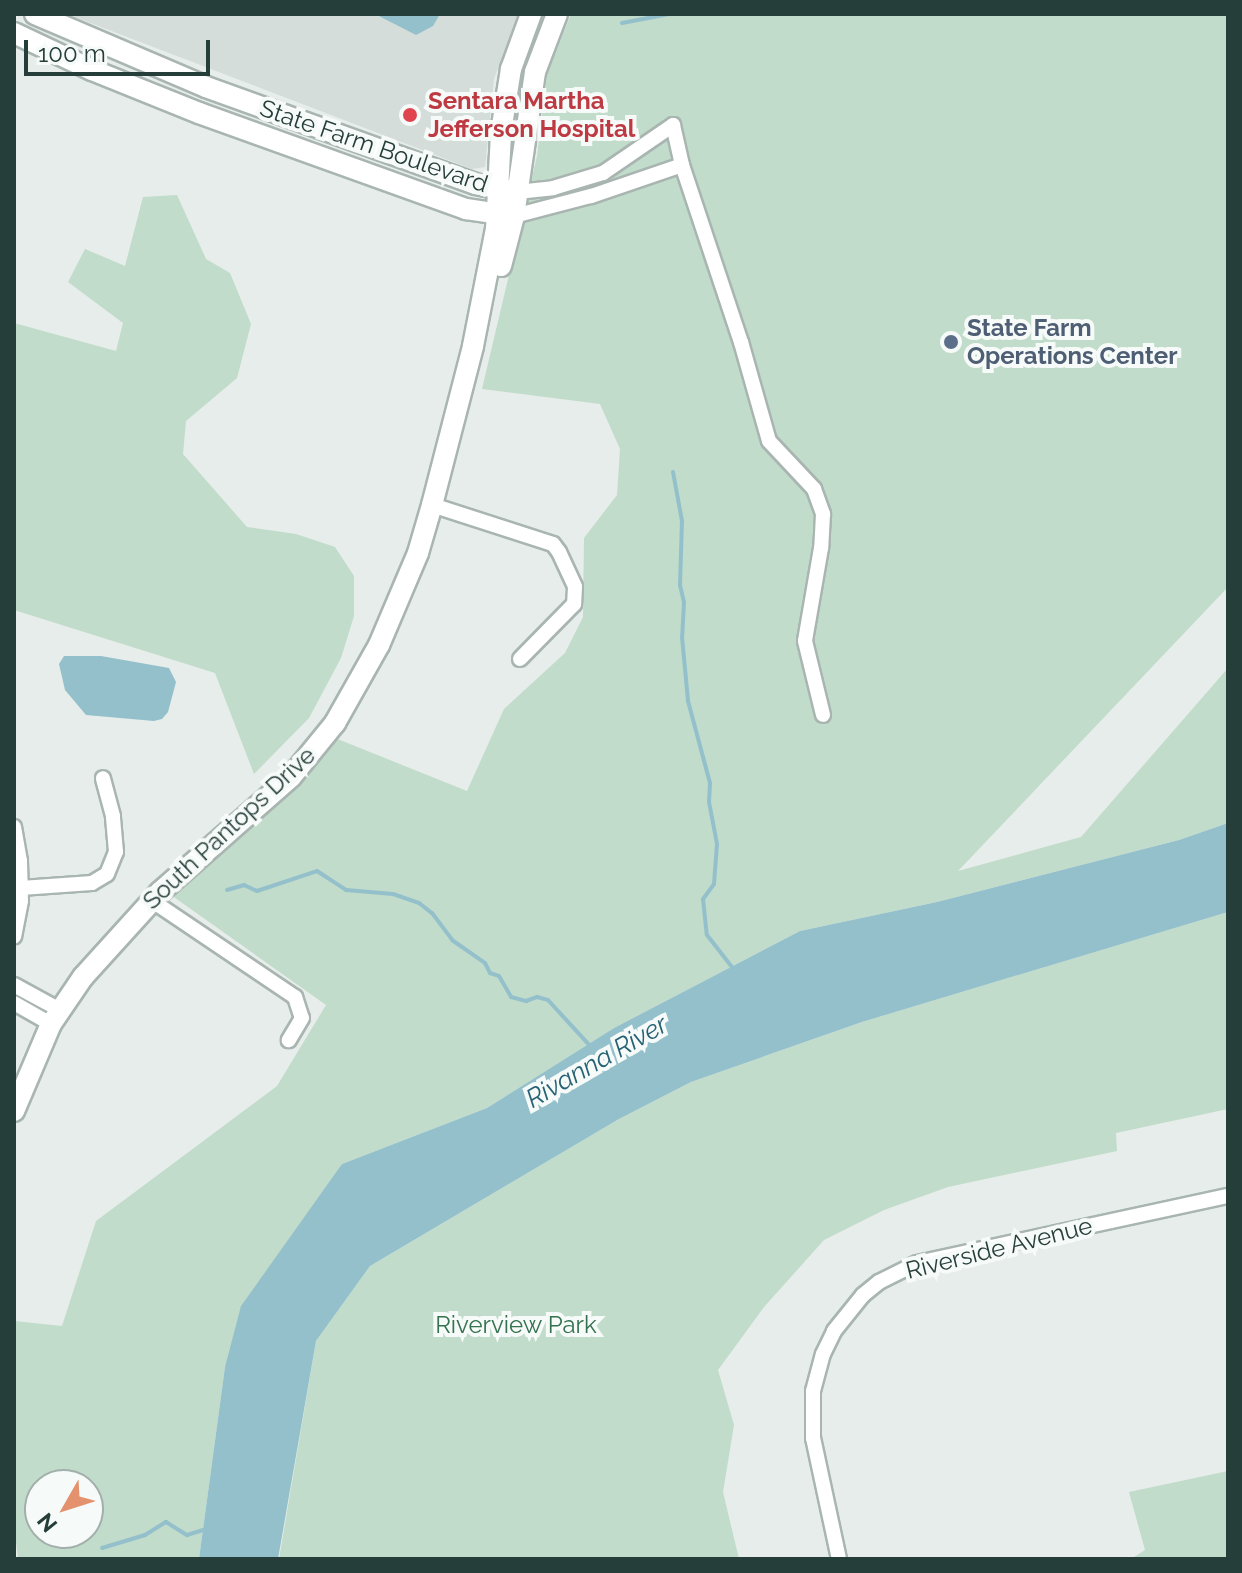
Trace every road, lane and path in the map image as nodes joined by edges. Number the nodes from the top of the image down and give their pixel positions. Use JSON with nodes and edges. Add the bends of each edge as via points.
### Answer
{"nodes":[{"id":1,"x":35,"y":14,"type":"edge"},
{"id":2,"x":531,"y":14,"type":"edge"},
{"id":3,"x":557,"y":14,"type":"edge"},
{"id":4,"x":14,"y":33,"type":"edge"},
{"id":5,"x":682,"y":165,"type":"junction"},
{"id":6,"x":508,"y":190,"type":"junction"},
{"id":7,"x":506,"y":216,"type":"junction"},
{"id":8,"x":432,"y":505,"type":"junction"},
{"id":9,"x":520,"y":659,"type":"dead end"},
{"id":10,"x":823,"y":715,"type":"dead end"},
{"id":11,"x":103,"y":778,"type":"dead end"},
{"id":12,"x":14,"y":827,"type":"edge"},
{"id":13,"x":21,"y":888,"type":"junction"},
{"id":14,"x":151,"y":900,"type":"junction"},
{"id":15,"x":14,"y":936,"type":"edge"},
{"id":16,"x":14,"y":985,"type":"edge"},
{"id":17,"x":14,"y":1003,"type":"edge"},
{"id":18,"x":56,"y":1017,"type":"junction"},
{"id":19,"x":289,"y":1040,"type":"dead end"},
{"id":20,"x":14,"y":1111,"type":"edge"},
{"id":21,"x":1228,"y":1196,"type":"edge"},
{"id":22,"x":839,"y":1559,"type":"edge"}],
"edges":[{"from":1,"to":6,"type":"street","name":"State Farm Boulevard","via":[[206,87]]},
{"from":2,"to":6,"type":"street","via":[[511,69]]},
{"from":3,"to":6,"type":"street","via":[[535,72]]},
{"from":4,"to":7,"type":"street","name":"State Farm Boulevard","via":[[199,113],[427,196]]},
{"from":5,"to":6,"type":"street","name":"State Farm Boulevard","via":[[673,125],[603,173],[553,188]]},
{"from":5,"to":7,"type":"street","name":"State Farm Boulevard","via":[[591,196]]},
{"from":5,"to":10,"type":"street","name":"State Farm Boulevard","via":[[769,441],[814,489],[823,514],[805,641]]},
{"from":6,"to":7,"type":"street","name":"South Pantops Drive"},
{"from":7,"to":8,"type":"street","name":"South Pantops Drive","via":[[497,281],[473,346]]},
{"from":8,"to":9,"type":"street","via":[[553,544],[559,552],[575,587],[574,604]]},
{"from":8,"to":14,"type":"street","name":"South Pantops Drive","via":[[396,608],[335,723],[291,777]]},
{"from":11,"to":13,"type":"street","via":[[116,852],[107,874],[92,883]]},
{"from":12,"to":13,"type":"street"},
{"from":13,"to":15,"type":"street"},
{"from":14,"to":18,"type":"street","name":"South Pantops Drive","via":[[83,977]]},
{"from":14,"to":19,"type":"street","via":[[295,997],[302,1018]]},
{"from":16,"to":18,"type":"street"},
{"from":17,"to":18,"type":"street"},
{"from":18,"to":20,"type":"street","name":"South Pantops Drive"},
{"from":21,"to":22,"type":"street","name":"Riverside Avenue","via":[[917,1263],[863,1295],[834,1331],[813,1391],[813,1438]]}]}
